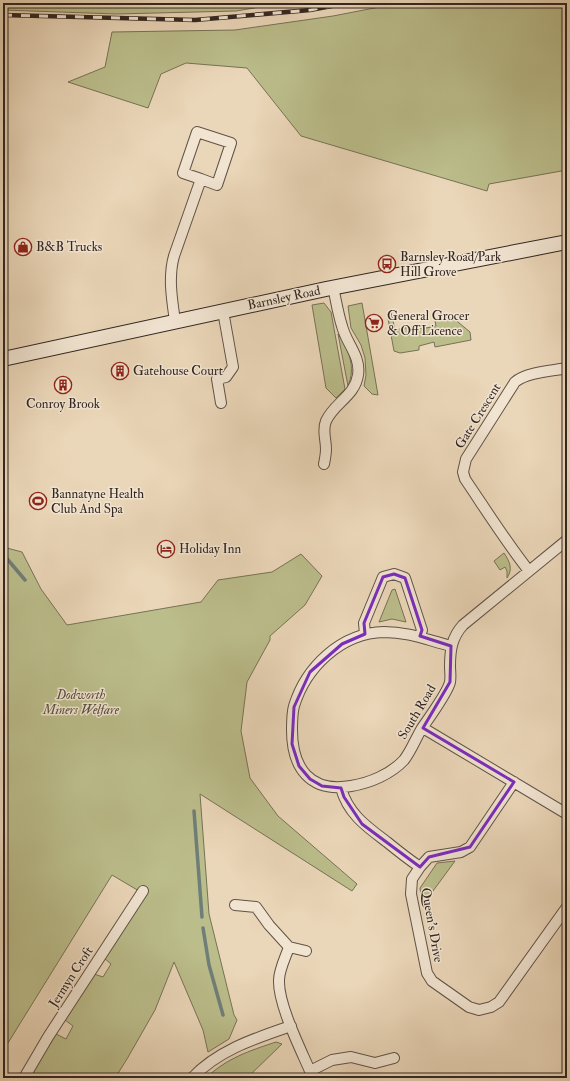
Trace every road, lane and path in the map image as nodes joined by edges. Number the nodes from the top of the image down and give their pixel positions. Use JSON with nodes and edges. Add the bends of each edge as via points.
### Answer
{"nodes":[{"id":1,"x":201,"y":179,"type":"junction"},
{"id":2,"x":567,"y":242,"type":"edge"},
{"id":3,"x":333,"y":288,"type":"junction"},
{"id":4,"x":223,"y":311,"type":"junction"},
{"id":5,"x":175,"y":321,"type":"junction"},
{"id":6,"x":3,"y":360,"type":"edge"},
{"id":7,"x":567,"y":368,"type":"edge"},
{"id":8,"x":221,"y":403,"type":"dead end"},
{"id":9,"x":324,"y":464,"type":"dead end"},
{"id":10,"x":567,"y":540,"type":"edge"},
{"id":11,"x":529,"y":571,"type":"junction"},
{"id":12,"x":365,"y":634,"type":"junction"},
{"id":13,"x":420,"y":636,"type":"junction"},
{"id":14,"x":451,"y":646,"type":"junction"},
{"id":15,"x":422,"y":728,"type":"junction"},
{"id":16,"x":514,"y":782,"type":"junction"},
{"id":17,"x":341,"y":788,"type":"junction"},
{"id":18,"x":567,"y":814,"type":"edge"},
{"id":19,"x":420,"y":866,"type":"junction"},
{"id":20,"x":143,"y":891,"type":"dead end"},
{"id":21,"x":235,"y":905,"type":"dead end"},
{"id":22,"x":567,"y":907,"type":"edge"},
{"id":23,"x":289,"y":947,"type":"junction"},
{"id":24,"x":306,"y":952,"type":"dead end"},
{"id":25,"x":291,"y":1026,"type":"junction"},
{"id":26,"x":394,"y":1058,"type":"dead end"},
{"id":27,"x":312,"y":1075,"type":"edge"},
{"id":28,"x":24,"y":1078,"type":"edge"},
{"id":29,"x":192,"y":1078,"type":"edge"}],
"edges":[{"from":1,"to":1,"type":"street","via":[[217,185],[231,143],[197,132],[183,173]]},
{"from":1,"to":5,"type":"street","via":[[172,262],[170,285]]},
{"from":2,"to":3,"type":"main road","name":"Barnsley Road"},
{"from":3,"to":4,"type":"main road","name":"Barnsley Road"},
{"from":3,"to":9,"type":"street","via":[[342,327],[357,359],[358,373],[356,385],[325,422]]},
{"from":4,"to":5,"type":"main road","name":"Barnsley Road"},
{"from":4,"to":8,"type":"street","via":[[233,367],[226,377],[217,379]]},
{"from":5,"to":6,"type":"main road","name":"Barnsley Road"},
{"from":7,"to":11,"type":"street","name":"Gate Crescent","via":[[519,378],[515,382],[466,459],[463,472],[491,519]]},
{"from":10,"to":11,"type":"street","name":"South Road"},
{"from":11,"to":14,"type":"street","name":"South Road","via":[[463,625]]},
{"from":12,"to":13,"type":"street","name":"South Road","via":[[401,632]]},
{"from":12,"to":13,"type":"street","via":[[364,622],[383,577],[394,574],[405,578],[422,630]]},
{"from":12,"to":17,"type":"street","name":"South Road","via":[[342,644],[310,672],[294,707],[292,744],[299,766],[310,779],[322,786]]},
{"from":13,"to":14,"type":"street","name":"South Road"},
{"from":14,"to":15,"type":"street","name":"South Road","via":[[450,682]]},
{"from":15,"to":16,"type":"street"},
{"from":15,"to":17,"type":"street","name":"South Road","via":[[404,759],[387,774],[362,785]]},
{"from":16,"to":18,"type":"street"},
{"from":16,"to":19,"type":"street","via":[[470,847],[461,852],[429,857]]},
{"from":17,"to":19,"type":"street","via":[[344,798],[362,824]]},
{"from":19,"to":22,"type":"street","name":"Queen's Drive","via":[[412,879],[411,894],[427,973],[438,986],[469,1007],[479,1010],[499,1002]]},
{"from":20,"to":28,"type":"street","name":"Jermyn Croft"},
{"from":21,"to":23,"type":"street","via":[[256,907],[269,926]]},
{"from":23,"to":24,"type":"street"},
{"from":23,"to":25,"type":"street","via":[[278,979],[282,1001]]},
{"from":25,"to":27,"type":"street"},
{"from":25,"to":29,"type":"street","via":[[249,1041],[225,1053]]},
{"from":26,"to":27,"type":"street","via":[[375,1063],[351,1057],[332,1060]]}]}
